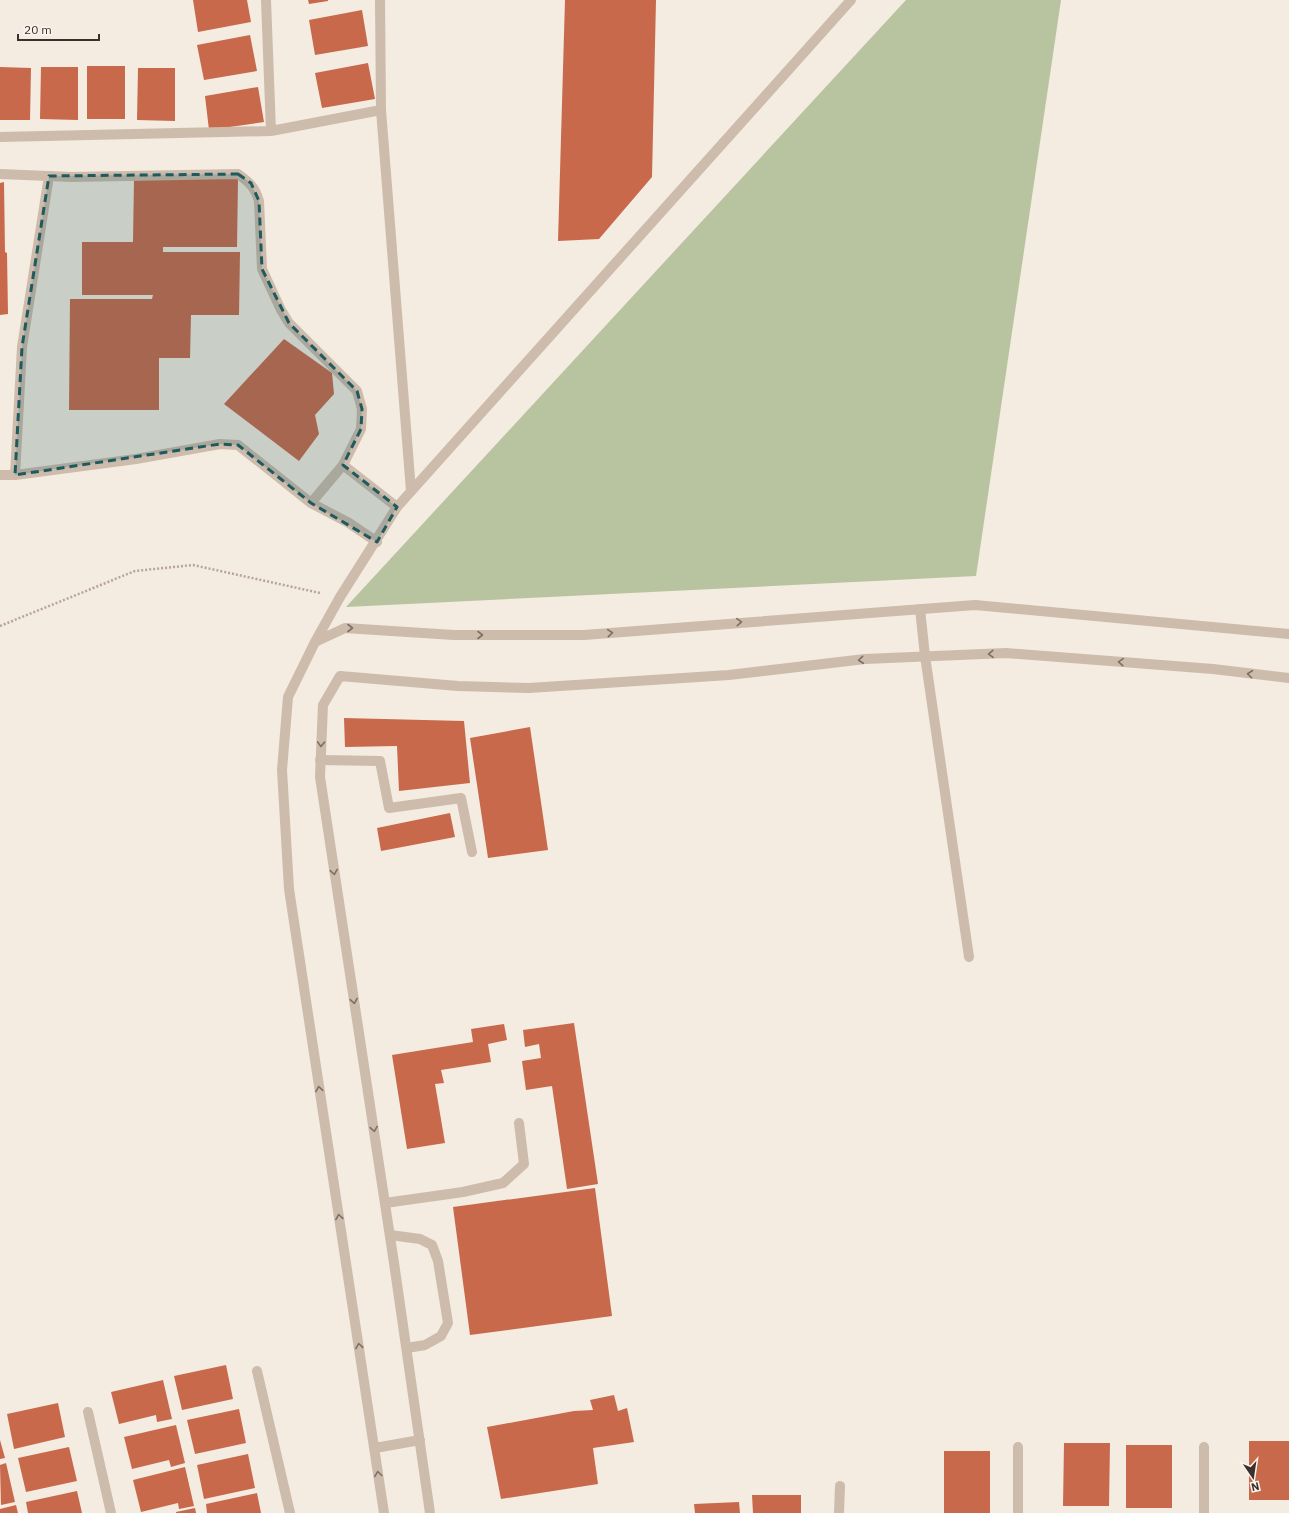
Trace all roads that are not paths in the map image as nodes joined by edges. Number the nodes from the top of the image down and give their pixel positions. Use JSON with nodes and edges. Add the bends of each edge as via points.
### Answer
{"nodes":[{"id":1,"x":266,"y":0,"type":"edge"},
{"id":2,"x":380,"y":0,"type":"edge"},
{"id":3,"x":851,"y":0,"type":"edge"},
{"id":4,"x":381,"y":110,"type":"junction"},
{"id":5,"x":271,"y":131,"type":"junction"},
{"id":6,"x":0,"y":137,"type":"edge"},
{"id":7,"x":0,"y":174,"type":"edge"},
{"id":8,"x":49,"y":176,"type":"junction"},
{"id":9,"x":343,"y":465,"type":"junction"},
{"id":10,"x":0,"y":475,"type":"edge"},
{"id":11,"x":15,"y":475,"type":"junction"},
{"id":12,"x":411,"y":491,"type":"junction"},
{"id":13,"x":311,"y":503,"type":"junction"},
{"id":14,"x":397,"y":507,"type":"junction"},
{"id":15,"x":377,"y":542,"type":"junction"},
{"id":16,"x":920,"y":609,"type":"junction"},
{"id":17,"x":1289,"y":634,"type":"edge"},
{"id":18,"x":314,"y":642,"type":"junction"},
{"id":19,"x":924,"y":656,"type":"junction"},
{"id":20,"x":1289,"y":678,"type":"edge"},
{"id":21,"x":320,"y":760,"type":"junction"},
{"id":22,"x":472,"y":852,"type":"dead end"},
{"id":23,"x":969,"y":957,"type":"dead end"},
{"id":24,"x":519,"y":1123,"type":"dead end"},
{"id":25,"x":385,"y":1204,"type":"junction"},
{"id":26,"x":390,"y":1235,"type":"junction"},
{"id":27,"x":407,"y":1348,"type":"junction"},
{"id":28,"x":257,"y":1371,"type":"dead end"},
{"id":29,"x":88,"y":1412,"type":"dead end"},
{"id":30,"x":420,"y":1440,"type":"junction"},
{"id":31,"x":1018,"y":1447,"type":"dead end"},
{"id":32,"x":374,"y":1448,"type":"junction"},
{"id":33,"x":1204,"y":1448,"type":"dead end"},
{"id":34,"x":840,"y":1486,"type":"dead end"},
{"id":35,"x":111,"y":1513,"type":"edge"},
{"id":36,"x":290,"y":1513,"type":"edge"},
{"id":37,"x":384,"y":1513,"type":"edge"},
{"id":38,"x":430,"y":1513,"type":"edge"},
{"id":39,"x":839,"y":1513,"type":"edge"},
{"id":40,"x":1018,"y":1513,"type":"edge"},
{"id":41,"x":1204,"y":1513,"type":"edge"}],
"edges":[{"from":1,"to":5,"type":"street"},
{"from":2,"to":4,"type":"street"},
{"from":3,"to":12,"type":"street"},
{"from":4,"to":5,"type":"street"},
{"from":4,"to":12,"type":"street"},
{"from":5,"to":6,"type":"street"},
{"from":7,"to":8,"type":"street"},
{"from":8,"to":9,"type":"street","via":[[238,174],[251,183],[259,201],[262,269],[281,310],[289,323],[357,391],[362,409],[361,429]]},
{"from":8,"to":11,"type":"street","via":[[22,347]]},
{"from":9,"to":13,"type":"street"},
{"from":9,"to":14,"type":"street"},
{"from":10,"to":11,"type":"street"},
{"from":11,"to":13,"type":"street","via":[[136,459],[220,444],[238,445]]},
{"from":12,"to":14,"type":"street"},
{"from":13,"to":15,"type":"street","via":[[349,523]]},
{"from":14,"to":15,"type":"street"},
{"from":15,"to":18,"type":"street"},
{"from":16,"to":17,"type":"street","via":[[975,605]]},
{"from":18,"to":16,"type":"street","one_way":true,"via":[[345,628],[454,635],[584,635]]},
{"from":16,"to":19,"type":"street"},
{"from":32,"to":18,"type":"street","one_way":true,"via":[[289,889],[282,770],[288,698]]},
{"from":20,"to":19,"type":"street","one_way":true,"via":[[1213,669],[1006,653]]},
{"from":19,"to":21,"type":"street","one_way":true,"via":[[865,659],[729,675],[529,688],[458,686],[340,676],[323,705]]},
{"from":19,"to":23,"type":"street"},
{"from":21,"to":22,"type":"street","via":[[380,761],[389,808],[461,798]]},
{"from":21,"to":25,"type":"street","one_way":true,"via":[[320,777]]},
{"from":24,"to":25,"type":"street","via":[[524,1164],[503,1183]]},
{"from":25,"to":26,"type":"street"},
{"from":26,"to":27,"type":"street"},
{"from":26,"to":27,"type":"street","via":[[420,1239],[432,1245],[438,1261],[448,1323],[441,1336],[425,1345]]},
{"from":27,"to":30,"type":"street"},
{"from":28,"to":36,"type":"street"},
{"from":29,"to":35,"type":"street"},
{"from":30,"to":32,"type":"street"},
{"from":30,"to":38,"type":"street"},
{"from":31,"to":40,"type":"street"},
{"from":37,"to":32,"type":"street","one_way":true},
{"from":33,"to":41,"type":"street"},
{"from":34,"to":39,"type":"street"}]}
